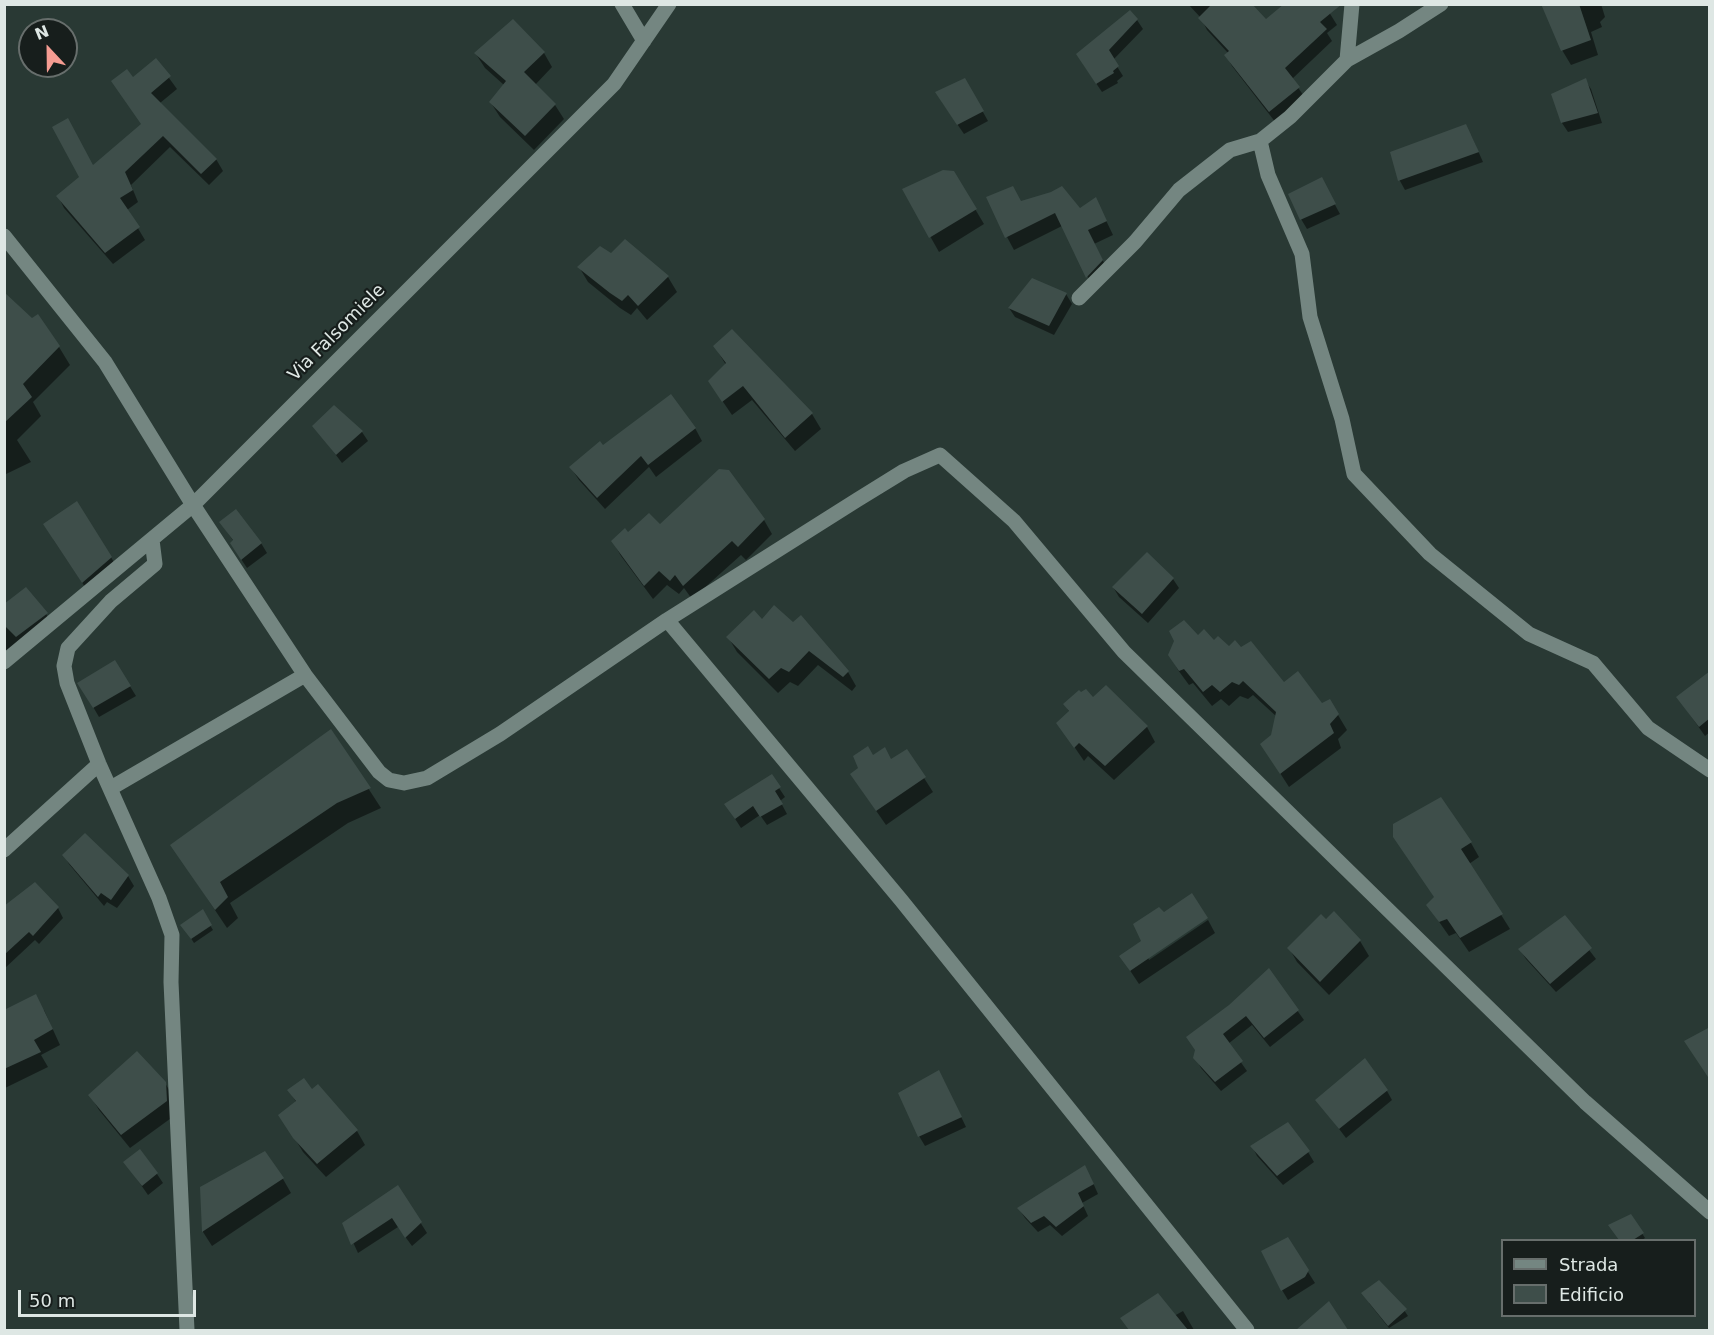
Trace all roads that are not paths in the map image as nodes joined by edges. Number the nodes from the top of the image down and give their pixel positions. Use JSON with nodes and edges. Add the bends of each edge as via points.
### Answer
{"nodes":[{"id":1,"x":622,"y":4,"type":"edge"},
{"id":2,"x":669,"y":4,"type":"edge"},
{"id":3,"x":1352,"y":4,"type":"edge"},
{"id":4,"x":1441,"y":4,"type":"edge"},
{"id":5,"x":644,"y":41,"type":"junction"},
{"id":6,"x":1347,"y":60,"type":"junction"},
{"id":7,"x":1260,"y":141,"type":"junction"},
{"id":8,"x":4,"y":236,"type":"edge"},
{"id":9,"x":1080,"y":298,"type":"dead end"},
{"id":10,"x":193,"y":505,"type":"junction"},
{"id":11,"x":152,"y":540,"type":"junction"},
{"id":12,"x":667,"y":620,"type":"junction"},
{"id":13,"x":4,"y":662,"type":"edge"},
{"id":14,"x":305,"y":675,"type":"junction"},
{"id":15,"x":99,"y":764,"type":"junction"},
{"id":16,"x":1710,"y":770,"type":"edge"},
{"id":17,"x":111,"y":789,"type":"junction"},
{"id":18,"x":4,"y":850,"type":"edge"},
{"id":19,"x":1710,"y":1212,"type":"edge"},
{"id":20,"x":187,"y":1330,"type":"edge"},
{"id":21,"x":1247,"y":1330,"type":"edge"}],
"edges":[{"from":1,"to":5,"type":"street"},
{"from":2,"to":5,"type":"street","name":"Via Falsomiele"},
{"from":3,"to":6,"type":"street"},
{"from":4,"to":6,"type":"street"},
{"from":5,"to":10,"type":"street","name":"Via Falsomiele","via":[[614,84]]},
{"from":6,"to":7,"type":"street"},
{"from":7,"to":9,"type":"street","via":[[1230,150],[1179,190]]},
{"from":7,"to":16,"type":"street","via":[[1268,175],[1302,254],[1310,317],[1354,474],[1430,554],[1529,634],[1593,663],[1648,728]]},
{"from":8,"to":10,"type":"street","via":[[105,362]]},
{"from":10,"to":11,"type":"street","name":"Via Falsomiele"},
{"from":10,"to":14,"type":"street"},
{"from":11,"to":13,"type":"street","name":"Via Falsomiele"},
{"from":11,"to":15,"type":"street","via":[[155,564],[111,601],[68,648],[64,666],[67,683]]},
{"from":12,"to":14,"type":"street","via":[[500,734],[427,778],[404,783],[389,780],[379,772]]},
{"from":12,"to":19,"type":"street","via":[[904,471],[940,455],[1014,521],[1124,652],[1577,1094]]},
{"from":12,"to":21,"type":"street","via":[[901,900]]},
{"from":14,"to":17,"type":"street"},
{"from":15,"to":17,"type":"street"},
{"from":15,"to":18,"type":"street"},
{"from":17,"to":20,"type":"street","via":[[172,935]]}]}
